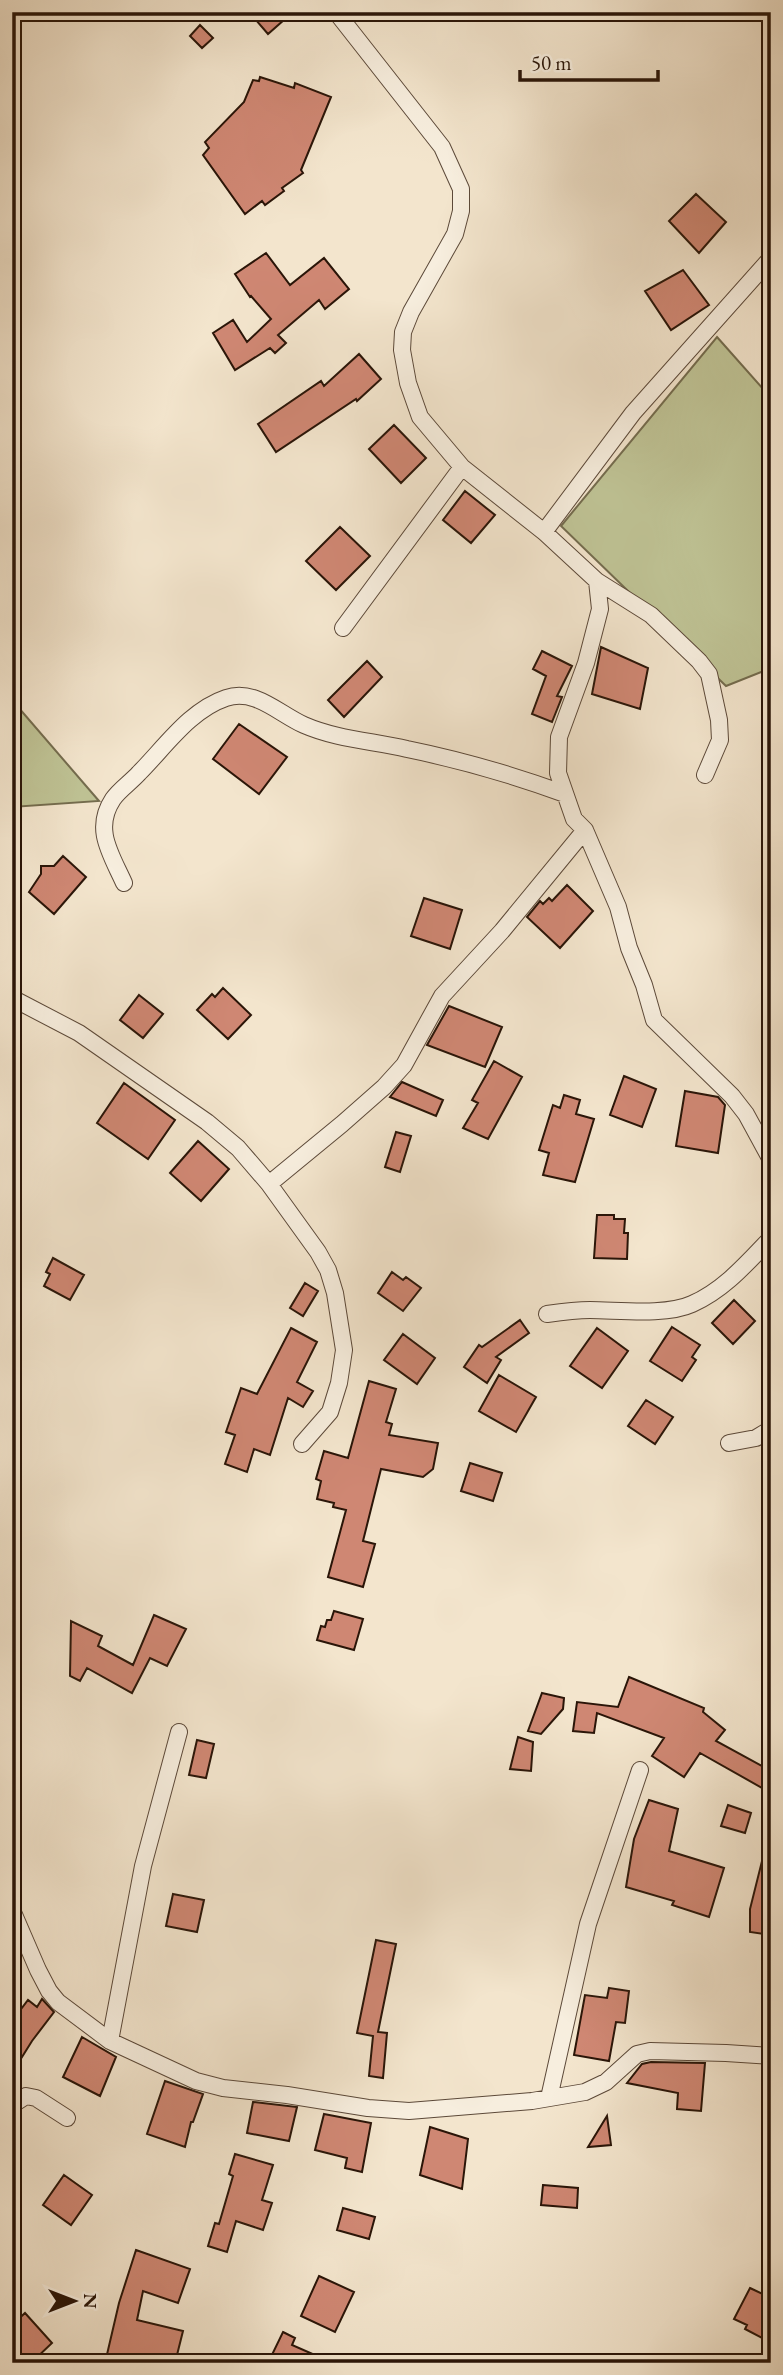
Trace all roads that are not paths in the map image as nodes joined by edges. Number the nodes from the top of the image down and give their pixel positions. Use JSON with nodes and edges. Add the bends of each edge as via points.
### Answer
{"nodes":[{"id":1,"x":336,"y":12,"type":"edge"},
{"id":2,"x":771,"y":258,"type":"edge"},
{"id":3,"x":462,"y":467,"type":"junction"},
{"id":4,"x":544,"y":532,"type":"junction"},
{"id":5,"x":597,"y":581,"type":"junction"},
{"id":6,"x":343,"y":628,"type":"dead end"},
{"id":7,"x":705,"y":775,"type":"dead end"},
{"id":8,"x":565,"y":794,"type":"junction"},
{"id":9,"x":584,"y":830,"type":"junction"},
{"id":10,"x":124,"y":883,"type":"dead end"},
{"id":11,"x":12,"y":998,"type":"edge"},
{"id":12,"x":771,"y":1160,"type":"edge"},
{"id":13,"x":269,"y":1184,"type":"junction"},
{"id":14,"x":771,"y":1238,"type":"edge"},
{"id":15,"x":547,"y":1314,"type":"dead end"},
{"id":16,"x":771,"y":1429,"type":"edge"},
{"id":17,"x":729,"y":1443,"type":"dead end"},
{"id":18,"x":302,"y":1444,"type":"dead end"},
{"id":19,"x":179,"y":1732,"type":"dead end"},
{"id":20,"x":640,"y":1770,"type":"dead end"},
{"id":21,"x":12,"y":1910,"type":"edge"},
{"id":22,"x":110,"y":2041,"type":"junction"},
{"id":23,"x":771,"y":2056,"type":"edge"},
{"id":24,"x":549,"y":2098,"type":"junction"},
{"id":25,"x":12,"y":2105,"type":"edge"},
{"id":26,"x":67,"y":2118,"type":"dead end"}],
"edges":[{"from":1,"to":3,"type":"street","via":[[442,147],[461,189],[455,234],[411,313],[402,350],[420,417]]},
{"from":2,"to":4,"type":"street","via":[[633,413]]},
{"from":3,"to":4,"type":"street"},
{"from":3,"to":6,"type":"street"},
{"from":4,"to":5,"type":"street"},
{"from":5,"to":7,"type":"street","via":[[651,615],[709,674],[720,740]]},
{"from":5,"to":8,"type":"street","via":[[600,609],[594,636],[559,737],[558,773]]},
{"from":8,"to":9,"type":"street","via":[[574,819]]},
{"from":8,"to":10,"type":"street","via":[[457,760],[335,736],[244,695],[227,698],[203,709],[113,798],[102,821],[108,849]]},
{"from":9,"to":12,"type":"street","via":[[618,907],[654,1020],[732,1096]]},
{"from":9,"to":13,"type":"street","via":[[442,996],[404,1065]]},
{"from":11,"to":13,"type":"street","via":[[79,1033],[174,1098],[238,1148]]},
{"from":13,"to":18,"type":"street","via":[[328,1270],[341,1322],[344,1349],[330,1412]]},
{"from":14,"to":15,"type":"street","via":[[715,1292],[689,1306],[645,1312]]},
{"from":16,"to":17,"type":"street"},
{"from":19,"to":22,"type":"street","via":[[143,1866]]},
{"from":20,"to":24,"type":"street","via":[[588,1924]]},
{"from":21,"to":22,"type":"street","via":[[49,1991]]},
{"from":22,"to":24,"type":"street","via":[[196,2081],[368,2108],[409,2111]]},
{"from":23,"to":24,"type":"street","via":[[637,2054],[599,2087]]},
{"from":25,"to":26,"type":"street","via":[[26,2096],[36,2098]]}]}
